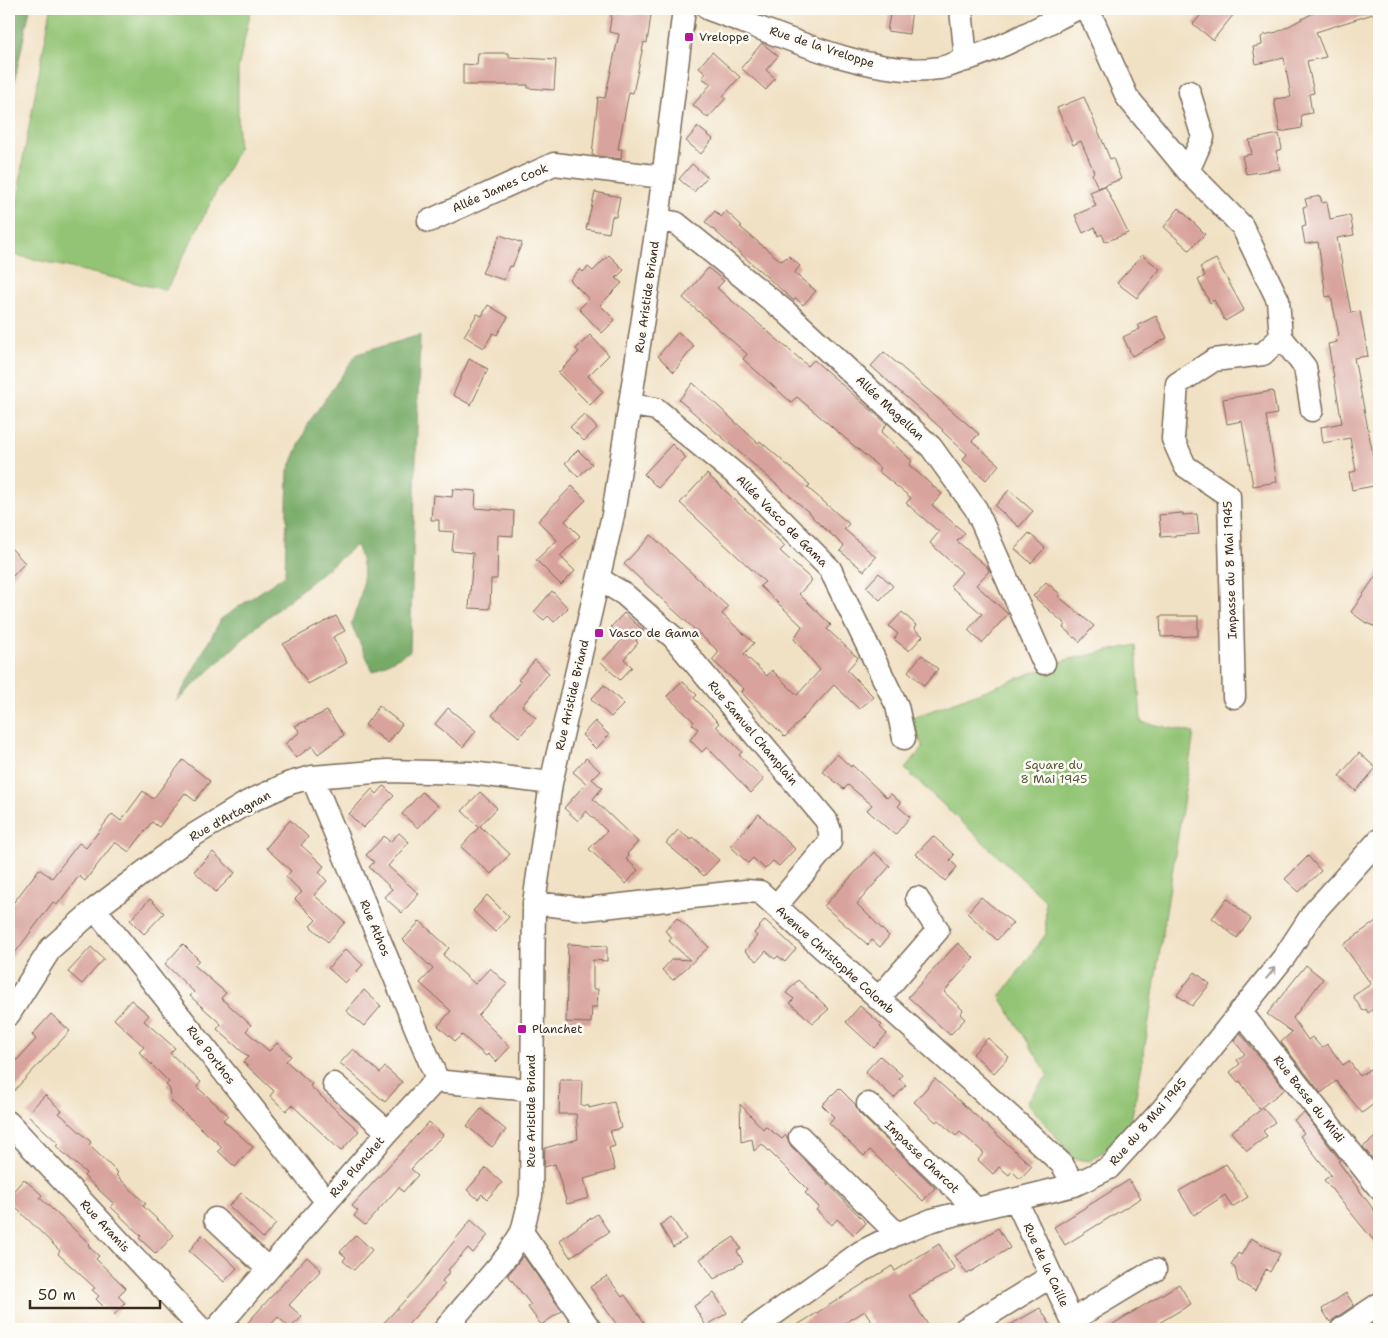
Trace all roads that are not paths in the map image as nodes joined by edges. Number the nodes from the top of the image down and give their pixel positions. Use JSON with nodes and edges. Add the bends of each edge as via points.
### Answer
{"nodes":[{"id":1,"x":684,"y":9,"type":"edge"},
{"id":2,"x":709,"y":9,"type":"edge"},
{"id":3,"x":961,"y":9,"type":"edge"},
{"id":4,"x":1076,"y":9,"type":"edge"},
{"id":5,"x":1088,"y":9,"type":"edge"},
{"id":6,"x":966,"y":60,"type":"junction"},
{"id":7,"x":1189,"y":92,"type":"dead end"},
{"id":8,"x":1188,"y":171,"type":"junction"},
{"id":9,"x":662,"y":177,"type":"junction"},
{"id":10,"x":428,"y":220,"type":"dead end"},
{"id":11,"x":658,"y":220,"type":"junction"},
{"id":12,"x":1281,"y":338,"type":"junction"},
{"id":13,"x":631,"y":405,"type":"junction"},
{"id":14,"x":1312,"y":410,"type":"dead end"},
{"id":15,"x":599,"y":579,"type":"junction"},
{"id":16,"x":1044,"y":663,"type":"dead end"},
{"id":17,"x":1234,"y":697,"type":"dead end"},
{"id":18,"x":904,"y":738,"type":"dead end"},
{"id":19,"x":312,"y":778,"type":"junction"},
{"id":20,"x":551,"y":783,"type":"junction"},
{"id":21,"x":1379,"y":840,"type":"edge"},
{"id":22,"x":917,"y":898,"type":"dead end"},
{"id":23,"x":534,"y":903,"type":"junction"},
{"id":24,"x":776,"y":906,"type":"junction"},
{"id":25,"x":95,"y":909,"type":"junction"},
{"id":26,"x":878,"y":999,"type":"junction"},
{"id":27,"x":1240,"y":1011,"type":"junction"},
{"id":28,"x":9,"y":1014,"type":"edge"},
{"id":29,"x":437,"y":1079,"type":"junction"},
{"id":30,"x":334,"y":1084,"type":"dead end"},
{"id":31,"x":531,"y":1090,"type":"junction"},
{"id":32,"x":868,"y":1104,"type":"dead end"},
{"id":33,"x":9,"y":1123,"type":"edge"},
{"id":34,"x":388,"y":1132,"type":"junction"},
{"id":35,"x":800,"y":1137,"type":"dead end"},
{"id":36,"x":1074,"y":1185,"type":"junction"},
{"id":37,"x":1379,"y":1188,"type":"edge"},
{"id":38,"x":1016,"y":1200,"type":"junction"},
{"id":39,"x":327,"y":1202,"type":"junction"},
{"id":40,"x":976,"y":1210,"type":"junction"},
{"id":41,"x":215,"y":1218,"type":"dead end"},
{"id":42,"x":522,"y":1232,"type":"junction"},
{"id":43,"x":897,"y":1234,"type":"junction"},
{"id":44,"x":268,"y":1269,"type":"junction"},
{"id":45,"x":1155,"y":1270,"type":"dead end"},
{"id":46,"x":1050,"y":1276,"type":"junction"},
{"id":47,"x":1379,"y":1304,"type":"edge"},
{"id":48,"x":1074,"y":1325,"type":"edge"},
{"id":49,"x":201,"y":1329,"type":"edge"},
{"id":50,"x":216,"y":1329,"type":"edge"},
{"id":51,"x":445,"y":1329,"type":"edge"},
{"id":52,"x":590,"y":1329,"type":"edge"},
{"id":53,"x":753,"y":1329,"type":"edge"},
{"id":54,"x":965,"y":1329,"type":"edge"},
{"id":55,"x":1342,"y":1329,"type":"edge"}],
"edges":[{"from":1,"to":9,"type":"street","name":"Rue Aristide Briand"},
{"from":2,"to":6,"type":"street","name":"Rue de la Vreloppe","via":[[873,65],[940,68]]},
{"from":3,"to":6,"type":"street"},
{"from":4,"to":6,"type":"street","name":"Rue de la Vreloppe","via":[[994,50]]},
{"from":5,"to":8,"type":"street","via":[[1127,97]]},
{"from":7,"to":8,"type":"street","via":[[1203,136]]},
{"from":8,"to":12,"type":"street","via":[[1242,226],[1278,300]]},
{"from":9,"to":10,"type":"street","name":"Allée James Cook","via":[[554,164]]},
{"from":9,"to":11,"type":"street","name":"Rue Aristide Briand"},
{"from":11,"to":13,"type":"street","name":"Rue Aristide Briand"},
{"from":11,"to":16,"type":"street","name":"Allée Magellan","via":[[676,223],[786,312],[931,447],[976,509]]},
{"from":12,"to":14,"type":"street","via":[[1305,367]]},
{"from":12,"to":17,"type":"street","name":"Impasse du 8 Mai 1945","via":[[1263,354],[1214,360],[1177,384],[1173,439],[1185,466],[1229,496]]},
{"from":13,"to":15,"type":"street","name":"Rue Aristide Briand"},
{"from":13,"to":18,"type":"street","name":"Allée Vasco de Gama","via":[[656,409],[739,477],[830,569],[897,706]]},
{"from":15,"to":20,"type":"street","name":"Rue Aristide Briand"},
{"from":15,"to":24,"type":"street","name":"Rue Samuel Champlain","via":[[624,594],[673,637],[826,820],[830,842]]},
{"from":19,"to":20,"type":"street","name":"Rue d'Artagnan","via":[[387,771],[471,773]]},
{"from":19,"to":25,"type":"street","name":"Rue d'Artagnan","via":[[290,783],[248,802],[189,838]]},
{"from":19,"to":29,"type":"street","name":"Rue Athos"},
{"from":20,"to":23,"type":"street","name":"Rue Aristide Briand"},
{"from":27,"to":21,"type":"street","name":"Rue du 8 Mai 1945","one_way":true,"via":[[1285,956],[1313,913]]},
{"from":22,"to":26,"type":"street","via":[[938,930]]},
{"from":23,"to":24,"type":"street","name":"Avenue Christophe Colomb","via":[[586,909],[746,891],[760,892]]},
{"from":23,"to":31,"type":"street","name":"Rue Aristide Briand"},
{"from":24,"to":26,"type":"street","name":"Avenue Christophe Colomb"},
{"from":25,"to":28,"type":"street","name":"Rue d'Artagnan","via":[[51,948]]},
{"from":25,"to":39,"type":"street","name":"Rue Porthos"},
{"from":26,"to":36,"type":"street","name":"Avenue Christophe Colomb","via":[[1062,1164]]},
{"from":27,"to":36,"type":"street","name":"Rue du 8 Mai 1945","via":[[1161,1111],[1109,1168]]},
{"from":27,"to":37,"type":"street","name":"Rue Basse du Midi"},
{"from":29,"to":31,"type":"street"},
{"from":29,"to":34,"type":"street","name":"Rue Planchet"},
{"from":30,"to":34,"type":"street"},
{"from":31,"to":42,"type":"street","name":"Rue Aristide Briand","via":[[531,1196]]},
{"from":32,"to":40,"type":"street","name":"Impasse Charcot"},
{"from":33,"to":49,"type":"street","name":"Rue Aramis"},
{"from":34,"to":39,"type":"street","name":"Rue Planchet"},
{"from":35,"to":43,"type":"street"},
{"from":36,"to":38,"type":"street","name":"Rue du 8 Mai 1945"},
{"from":38,"to":40,"type":"street","name":"Rue du 8 Mai 1945"},
{"from":38,"to":46,"type":"street","name":"Rue de la Caille"},
{"from":39,"to":44,"type":"street","name":"Rue Planchet"},
{"from":40,"to":43,"type":"street","name":"Rue du 8 Mai 1945","via":[[932,1220]]},
{"from":41,"to":44,"type":"street"},
{"from":42,"to":51,"type":"street","name":"Rue Aristide Briand","via":[[503,1262]]},
{"from":42,"to":52,"type":"street"},
{"from":43,"to":53,"type":"street","name":"Rue du 8 Mai 1945","via":[[861,1252]]},
{"from":44,"to":50,"type":"street","name":"Rue Planchet"},
{"from":45,"to":48,"type":"street"},
{"from":46,"to":48,"type":"street","name":"Rue de la Caille"},
{"from":46,"to":54,"type":"street"},
{"from":47,"to":55,"type":"street"}]}
